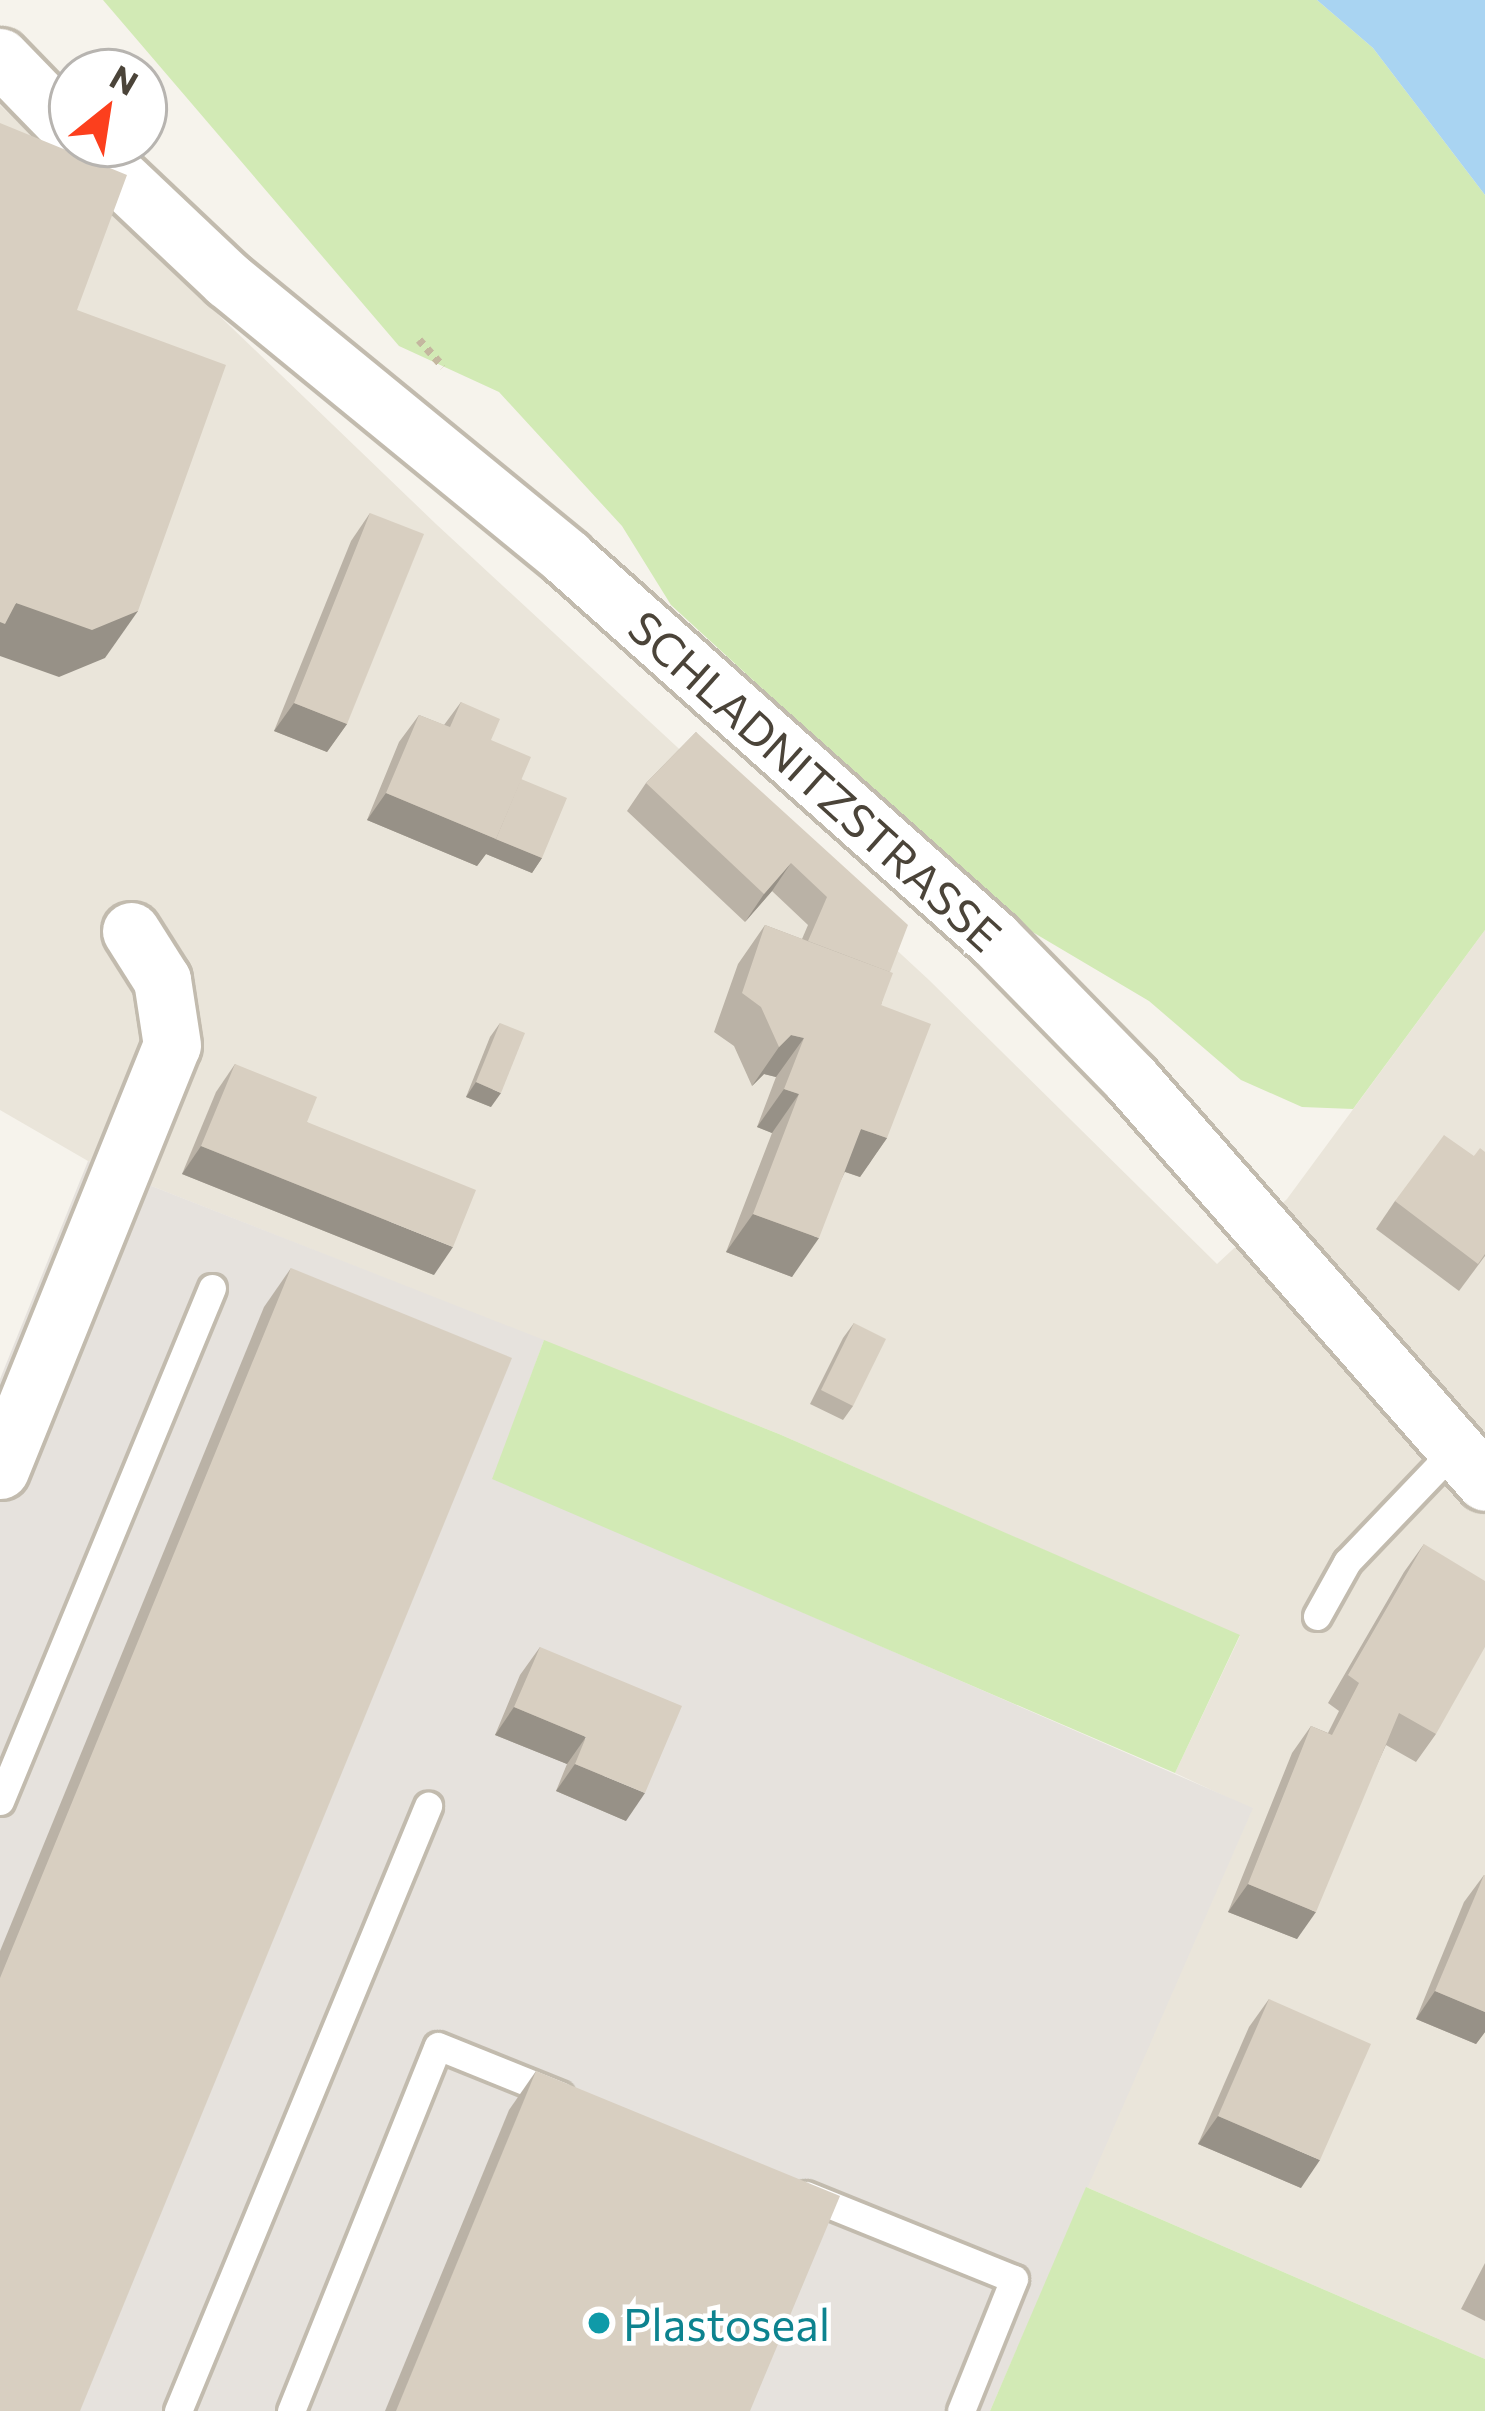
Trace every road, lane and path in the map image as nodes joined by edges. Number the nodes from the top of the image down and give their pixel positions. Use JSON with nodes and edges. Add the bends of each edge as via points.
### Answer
{"nodes":[{"id":1,"x":0,"y":57,"type":"edge"},
{"id":2,"x":48,"y":106,"type":"edge"},
{"id":3,"x":109,"y":168,"type":"edge"},
{"id":4,"x":131,"y":931,"type":"dead end"},
{"id":5,"x":212,"y":1288,"type":"dead end"},
{"id":6,"x":1470,"y":1465,"type":"edge"},
{"id":7,"x":0,"y":1470,"type":"edge"},
{"id":8,"x":1317,"y":1616,"type":"dead end"},
{"id":9,"x":0,"y":1801,"type":"edge"},
{"id":10,"x":428,"y":1806,"type":"dead end"},
{"id":11,"x":593,"y":2109,"type":"edge"},
{"id":12,"x":770,"y":2181,"type":"edge"},
{"id":13,"x":178,"y":2411,"type":"edge"},
{"id":14,"x":290,"y":2411,"type":"edge"},
{"id":15,"x":961,"y":2411,"type":"edge"}],
"edges":[{"from":1,"to":2,"type":"street"},
{"from":3,"to":6,"type":"street","name":"SCHLADNITZSTRASSE","via":[[228,280],[566,556],[994,939],[1131,1079]]},
{"from":4,"to":7,"type":"street","via":[[162,980],[172,1045]]},
{"from":5,"to":9,"type":"lane"},
{"from":6,"to":8,"type":"lane","via":[[1347,1562]]},
{"from":10,"to":13,"type":"lane"},
{"from":11,"to":14,"type":"lane","via":[[438,2046]]},
{"from":12,"to":15,"type":"lane","via":[[1014,2279]]}]}
